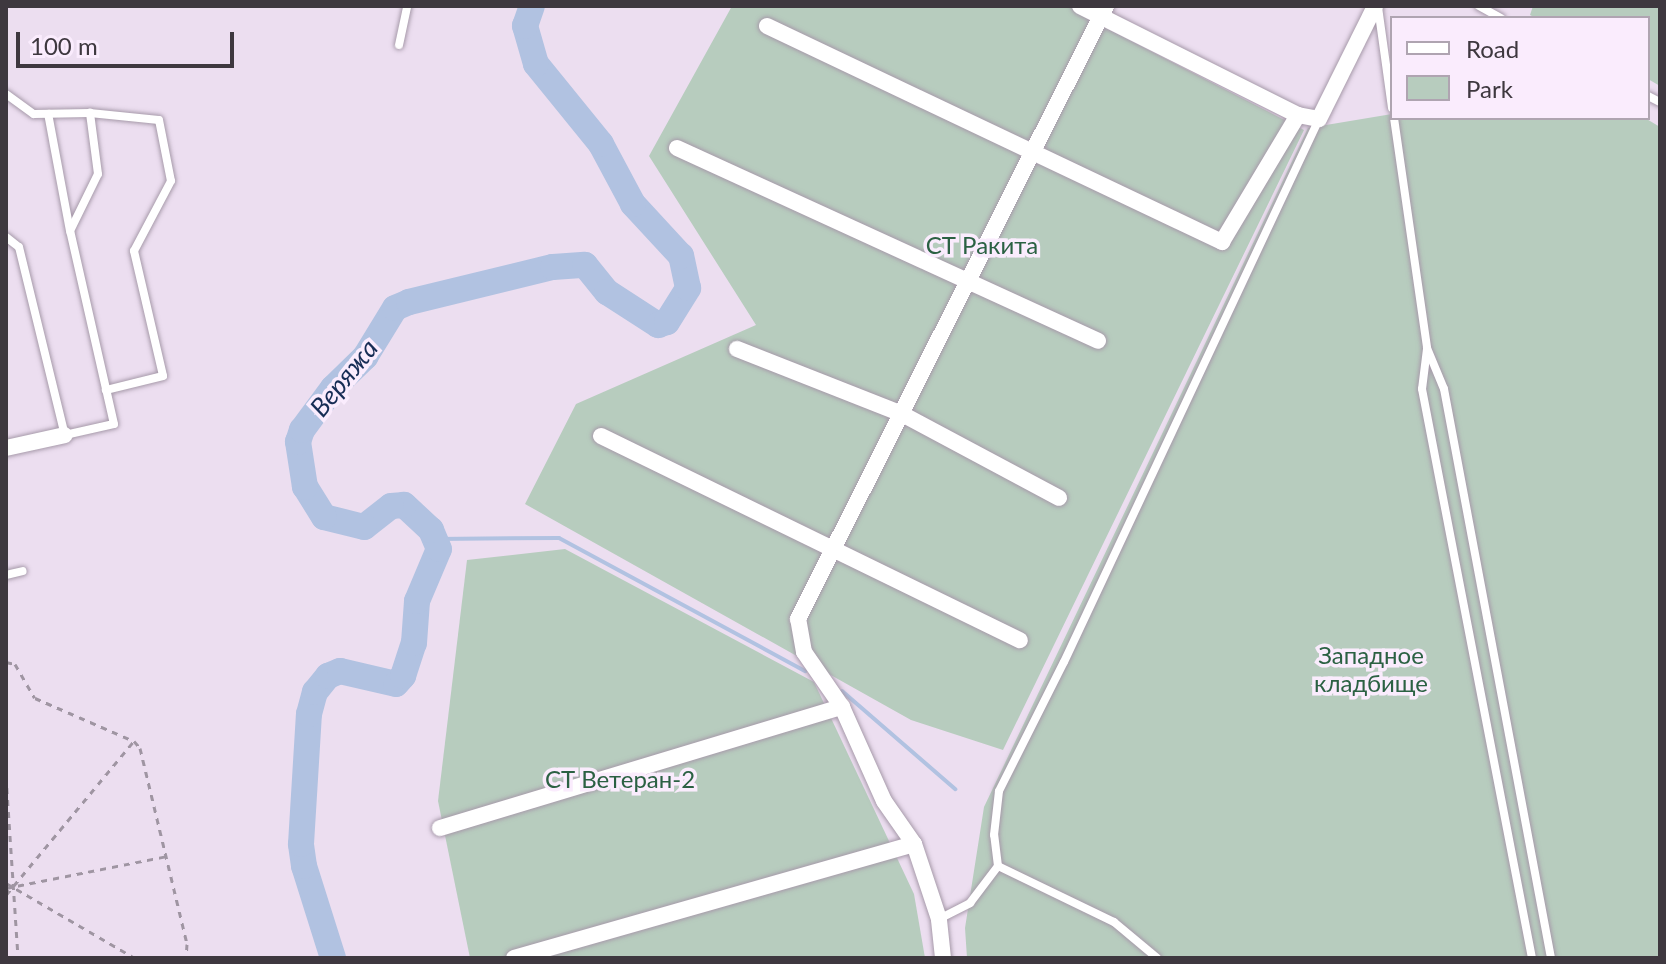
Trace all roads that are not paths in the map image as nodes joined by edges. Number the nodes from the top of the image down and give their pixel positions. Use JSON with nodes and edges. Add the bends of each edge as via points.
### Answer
{"nodes":[{"id":1,"x":407,"y":6,"type":"edge"},
{"id":2,"x":1080,"y":6,"type":"edge"},
{"id":3,"x":1376,"y":6,"type":"edge"},
{"id":4,"x":1479,"y":6,"type":"edge"},
{"id":5,"x":1104,"y":11,"type":"edge"},
{"id":6,"x":1497,"y":16,"type":"edge"},
{"id":7,"x":767,"y":26,"type":"dead end"},
{"id":8,"x":399,"y":45,"type":"dead end"},
{"id":9,"x":6,"y":94,"type":"edge"},
{"id":10,"x":1390,"y":95,"type":"edge"},
{"id":11,"x":90,"y":113,"type":"junction"},
{"id":12,"x":48,"y":114,"type":"junction"},
{"id":13,"x":1298,"y":115,"type":"junction"},
{"id":14,"x":1319,"y":119,"type":"junction"},
{"id":15,"x":1394,"y":120,"type":"edge"},
{"id":16,"x":677,"y":148,"type":"dead end"},
{"id":17,"x":1034,"y":150,"type":"junction"},
{"id":18,"x":70,"y":231,"type":"junction"},
{"id":19,"x":6,"y":237,"type":"edge"},
{"id":20,"x":967,"y":281,"type":"junction"},
{"id":21,"x":1098,"y":341,"type":"dead end"},
{"id":22,"x":1427,"y":348,"type":"junction"},
{"id":23,"x":737,"y":349,"type":"dead end"},
{"id":24,"x":106,"y":390,"type":"junction"},
{"id":25,"x":902,"y":414,"type":"junction"},
{"id":26,"x":65,"y":435,"type":"junction"},
{"id":27,"x":601,"y":436,"type":"dead end"},
{"id":28,"x":6,"y":448,"type":"edge"},
{"id":29,"x":1059,"y":498,"type":"dead end"},
{"id":30,"x":833,"y":547,"type":"junction"},
{"id":31,"x":23,"y":571,"type":"dead end"},
{"id":32,"x":6,"y":575,"type":"edge"},
{"id":33,"x":1020,"y":640,"type":"dead end"},
{"id":34,"x":842,"y":707,"type":"junction"},
{"id":35,"x":440,"y":828,"type":"dead end"},
{"id":36,"x":914,"y":844,"type":"junction"},
{"id":37,"x":998,"y":866,"type":"junction"},
{"id":38,"x":939,"y":919,"type":"junction"},
{"id":39,"x":514,"y":958,"type":"edge"},
{"id":40,"x":943,"y":958,"type":"edge"},
{"id":41,"x":1157,"y":958,"type":"edge"},
{"id":42,"x":1532,"y":958,"type":"edge"},
{"id":43,"x":1551,"y":958,"type":"edge"}],
"edges":[{"from":1,"to":8,"type":"lane"},
{"from":2,"to":5,"type":"street"},
{"from":3,"to":10,"type":"lane"},
{"from":3,"to":14,"type":"street"},
{"from":4,"to":6,"type":"lane"},
{"from":5,"to":13,"type":"street"},
{"from":5,"to":17,"type":"street"},
{"from":7,"to":17,"type":"street"},
{"from":9,"to":12,"type":"lane","via":[[34,114]]},
{"from":11,"to":12,"type":"lane"},
{"from":11,"to":18,"type":"lane","via":[[98,174]]},
{"from":11,"to":24,"type":"lane","via":[[159,120],[171,181],[134,251],[163,376]]},
{"from":12,"to":18,"type":"lane"},
{"from":13,"to":14,"type":"street"},
{"from":13,"to":17,"type":"street","via":[[1222,242]]},
{"from":14,"to":37,"type":"lane","via":[[999,791],[994,835]]},
{"from":15,"to":22,"type":"lane"},
{"from":16,"to":20,"type":"street"},
{"from":17,"to":20,"type":"street"},
{"from":18,"to":24,"type":"lane"},
{"from":19,"to":26,"type":"lane","via":[[19,247]]},
{"from":20,"to":21,"type":"street"},
{"from":20,"to":25,"type":"street"},
{"from":22,"to":42,"type":"lane","via":[[1422,389]]},
{"from":22,"to":43,"type":"lane","via":[[1444,389]]},
{"from":23,"to":25,"type":"street"},
{"from":24,"to":26,"type":"lane","via":[[114,424]]},
{"from":25,"to":29,"type":"street"},
{"from":25,"to":30,"type":"street"},
{"from":26,"to":28,"type":"street"},
{"from":27,"to":30,"type":"street"},
{"from":30,"to":33,"type":"street"},
{"from":30,"to":34,"type":"street","via":[[798,619],[804,652]]},
{"from":31,"to":32,"type":"lane"},
{"from":34,"to":35,"type":"street"},
{"from":34,"to":36,"type":"street","via":[[884,801]]},
{"from":36,"to":38,"type":"street"},
{"from":36,"to":39,"type":"street"},
{"from":37,"to":38,"type":"lane","via":[[970,903]]},
{"from":37,"to":41,"type":"lane","via":[[1114,922]]},
{"from":38,"to":40,"type":"street"}]}
